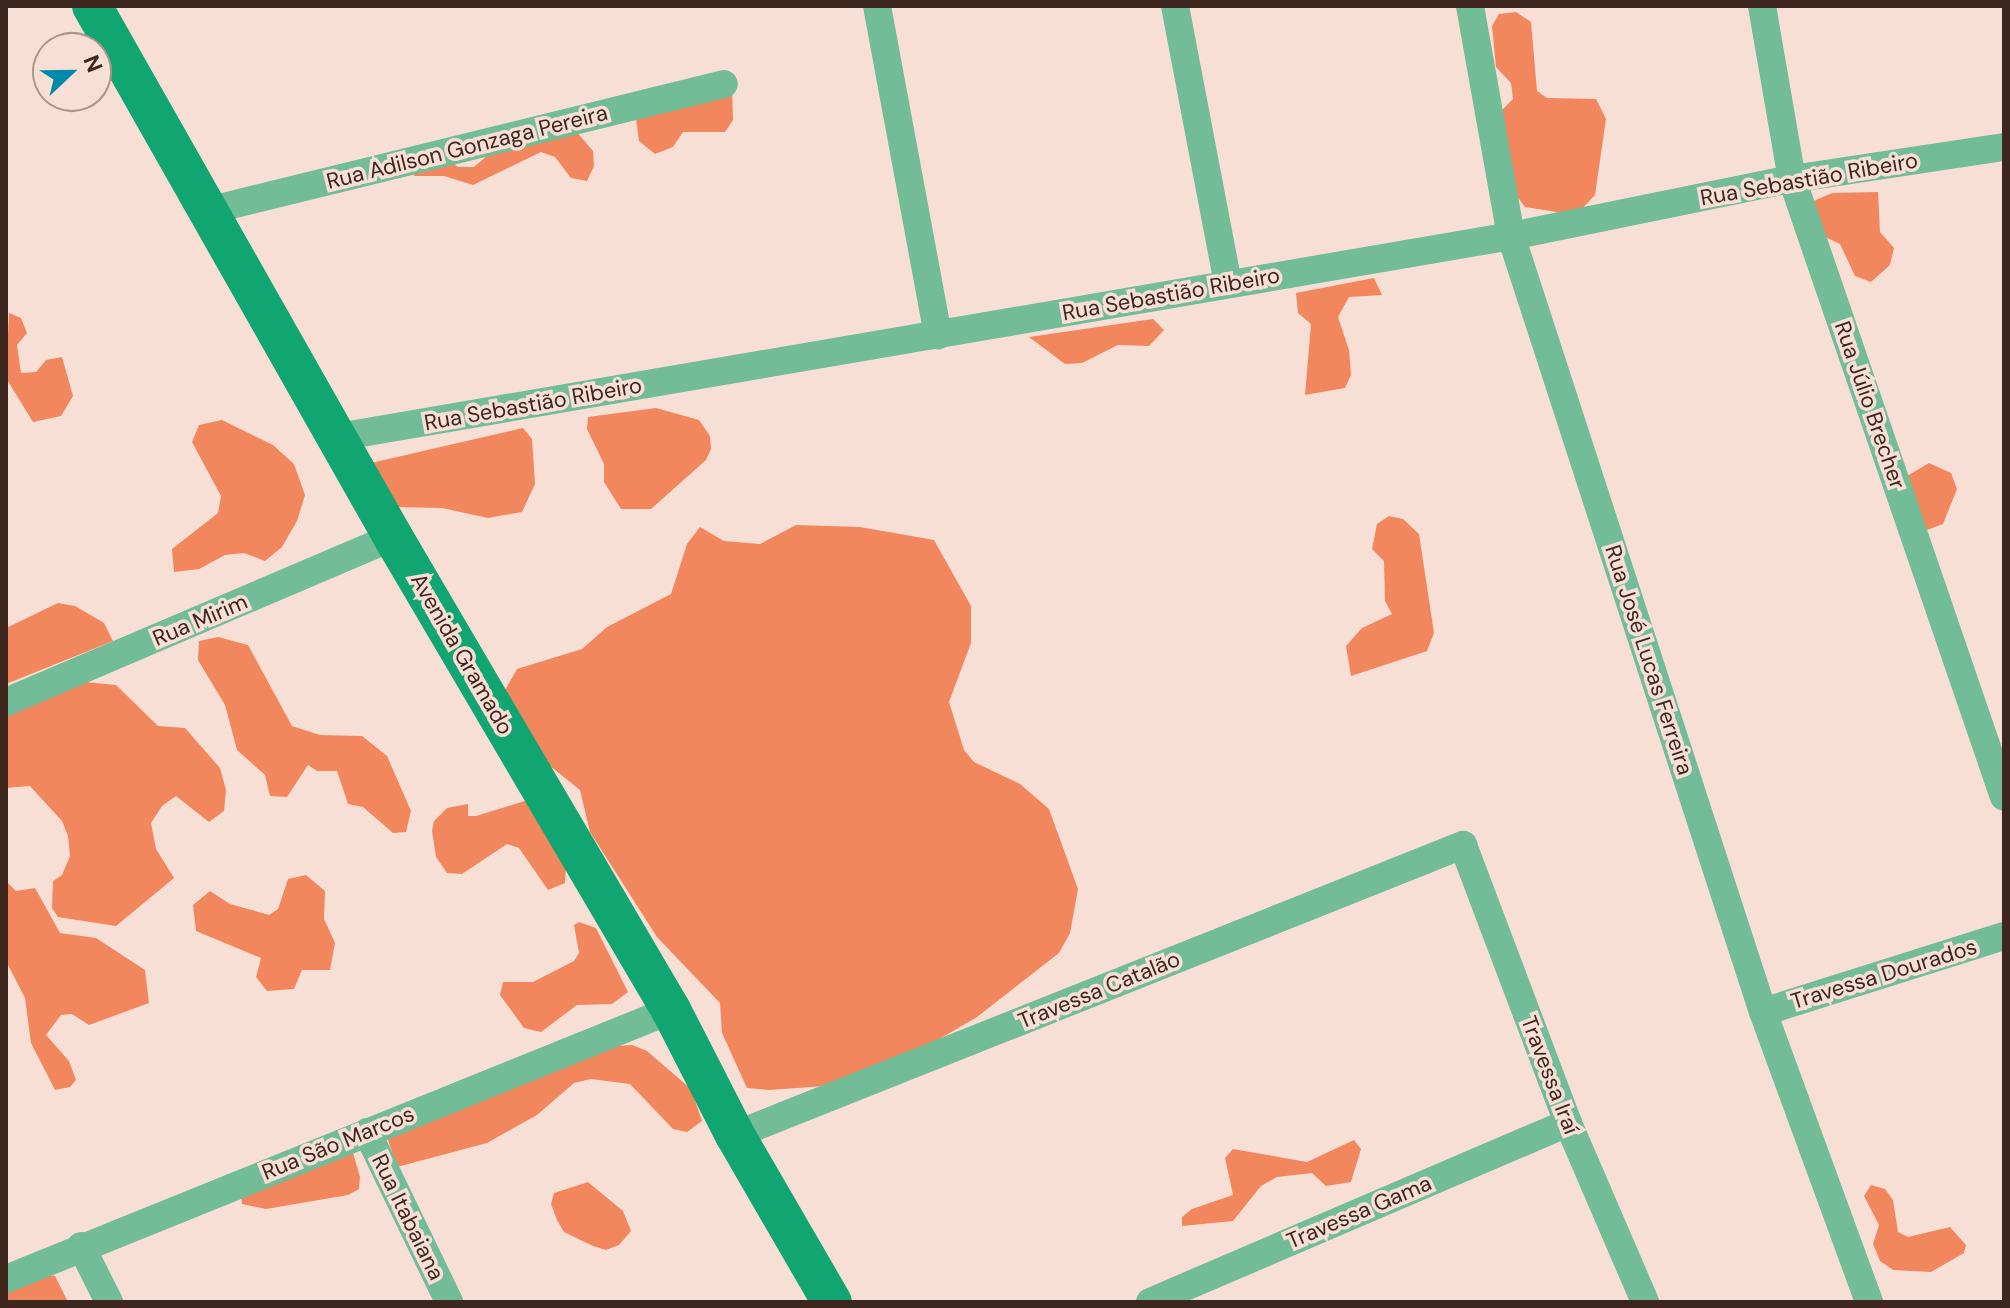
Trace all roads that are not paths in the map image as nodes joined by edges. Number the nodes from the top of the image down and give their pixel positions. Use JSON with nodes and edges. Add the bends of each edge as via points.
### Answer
{"nodes":[{"id":1,"x":92,"y":6,"type":"edge"},
{"id":2,"x":877,"y":6,"type":"edge"},
{"id":3,"x":1175,"y":6,"type":"edge"},
{"id":4,"x":1470,"y":6,"type":"edge"},
{"id":5,"x":1762,"y":6,"type":"edge"},
{"id":6,"x":724,"y":84,"type":"dead end"},
{"id":7,"x":2004,"y":147,"type":"edge"},
{"id":8,"x":1792,"y":179,"type":"junction"},
{"id":9,"x":211,"y":210,"type":"junction"},
{"id":10,"x":1511,"y":236,"type":"junction"},
{"id":11,"x":1228,"y":284,"type":"junction"},
{"id":12,"x":938,"y":335,"type":"junction"},
{"id":13,"x":338,"y":437,"type":"junction"},
{"id":14,"x":393,"y":537,"type":"junction"},
{"id":15,"x":6,"y":702,"type":"edge"},
{"id":16,"x":2004,"y":797,"type":"edge"},
{"id":17,"x":1463,"y":845,"type":"joint"},
{"id":18,"x":2004,"y":936,"type":"edge"},
{"id":19,"x":671,"y":1010,"type":"junction"},
{"id":20,"x":1763,"y":1012,"type":"junction"},
{"id":21,"x":1568,"y":1123,"type":"junction"},
{"id":22,"x":367,"y":1132,"type":"junction"},
{"id":23,"x":735,"y":1135,"type":"junction"},
{"id":24,"x":81,"y":1246,"type":"junction"},
{"id":25,"x":6,"y":1279,"type":"edge"},
{"id":26,"x":109,"y":1302,"type":"edge"},
{"id":27,"x":449,"y":1302,"type":"edge"},
{"id":28,"x":832,"y":1302,"type":"edge"},
{"id":29,"x":1150,"y":1302,"type":"edge"},
{"id":30,"x":1645,"y":1302,"type":"edge"},
{"id":31,"x":1869,"y":1302,"type":"edge"}],
"edges":[{"from":1,"to":9,"type":"street","name":"Avenida Gramado"},
{"from":2,"to":12,"type":"street"},
{"from":3,"to":11,"type":"street"},
{"from":4,"to":10,"type":"street","name":"Rua José Lucas Ferreira"},
{"from":5,"to":8,"type":"street","name":"Rua Júlio Brecher"},
{"from":6,"to":9,"type":"street","name":"Rua Adilson Gonzaga Pereira"},
{"from":7,"to":8,"type":"street","name":"Rua Sebastião Ribeiro"},
{"from":8,"to":10,"type":"street","name":"Rua Sebastião Ribeiro"},
{"from":8,"to":16,"type":"street","name":"Rua Júlio Brecher"},
{"from":9,"to":13,"type":"street","name":"Avenida Gramado"},
{"from":10,"to":11,"type":"street","name":"Rua Sebastião Ribeiro"},
{"from":10,"to":20,"type":"street","name":"Rua José Lucas Ferreira"},
{"from":11,"to":12,"type":"street","name":"Rua Sebastião Ribeiro"},
{"from":12,"to":13,"type":"street","name":"Rua Sebastião Ribeiro"},
{"from":13,"to":14,"type":"street","name":"Avenida Gramado"},
{"from":14,"to":15,"type":"street","name":"Rua Mirim"},
{"from":14,"to":19,"type":"street","name":"Avenida Gramado"},
{"from":17,"to":21,"type":"street","name":"Travessa Iraí"},
{"from":17,"to":23,"type":"street","name":"Travessa Catalão"},
{"from":18,"to":20,"type":"street","name":"Travessa Dourados"},
{"from":19,"to":22,"type":"street","name":"Rua São Marcos"},
{"from":19,"to":23,"type":"street","name":"Avenida Gramado"},
{"from":20,"to":31,"type":"street","name":"Rua José Lucas Ferreira"},
{"from":21,"to":29,"type":"street","name":"Travessa Gama"},
{"from":21,"to":30,"type":"street","name":"Travessa Iraí"},
{"from":22,"to":24,"type":"street","name":"Rua São Marcos"},
{"from":22,"to":27,"type":"street","name":"Rua Itabaiana"},
{"from":23,"to":28,"type":"street","name":"Avenida Gramado"},
{"from":24,"to":25,"type":"street","name":"Rua São Marcos"},
{"from":24,"to":26,"type":"street"}]}
